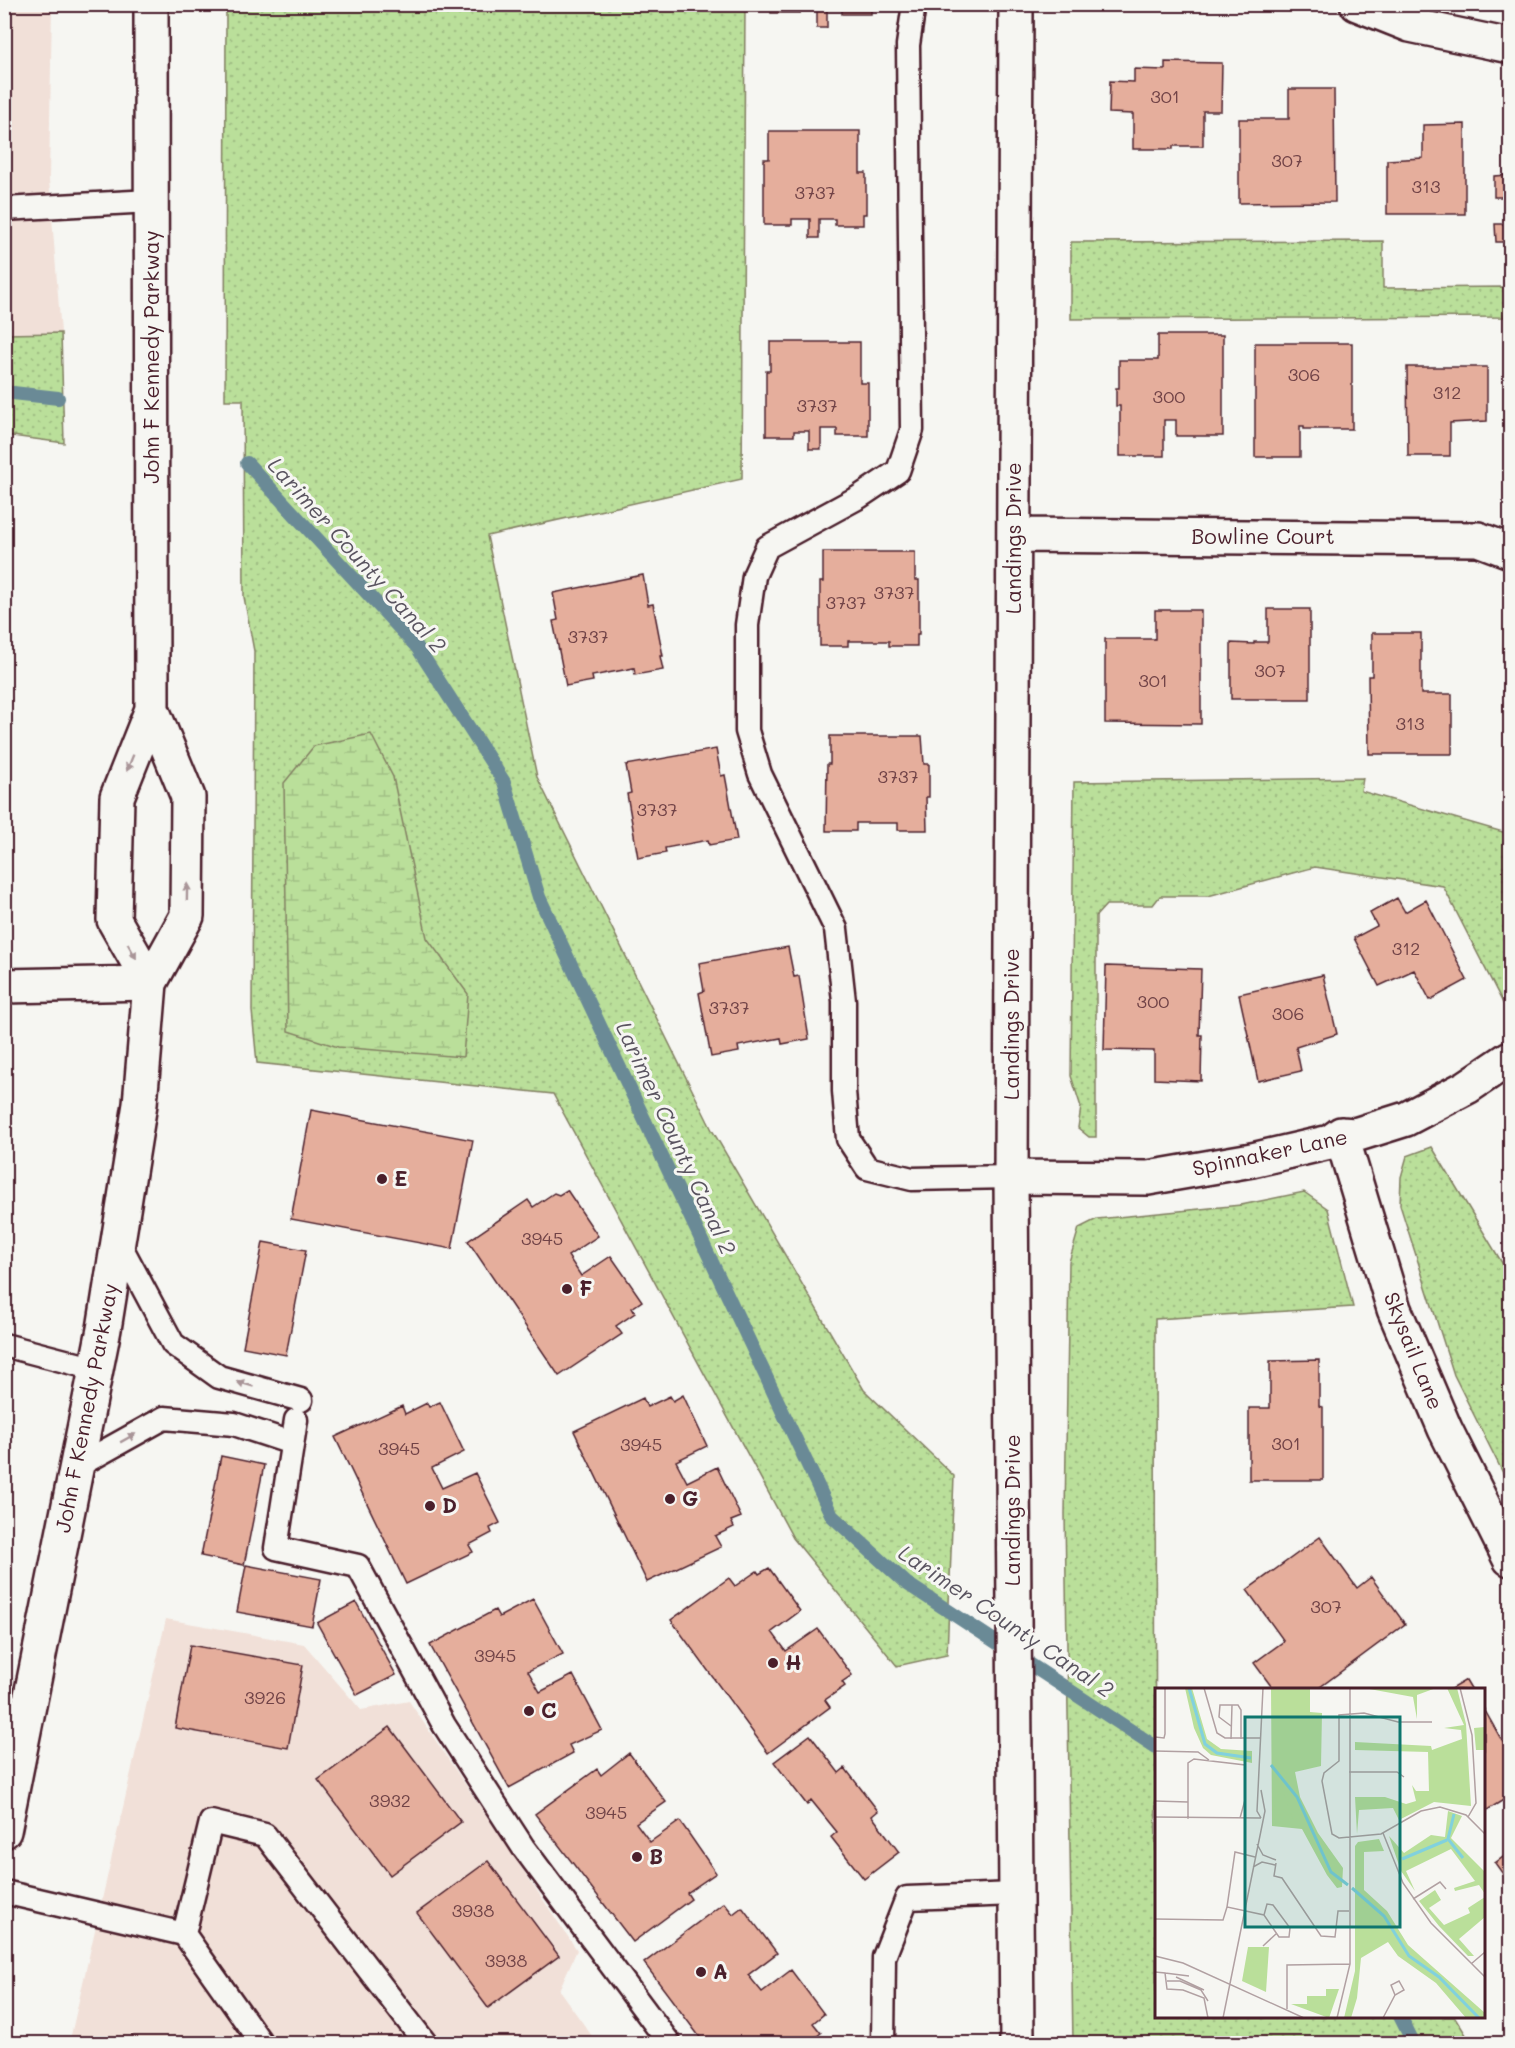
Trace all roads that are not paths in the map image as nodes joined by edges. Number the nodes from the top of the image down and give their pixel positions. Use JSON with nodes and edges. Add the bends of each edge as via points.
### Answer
{"nodes":[{"id":1,"x":152,"y":4,"type":"edge"},
{"id":2,"x":914,"y":4,"type":"edge"},
{"id":3,"x":1016,"y":4,"type":"edge"},
{"id":4,"x":1357,"y":4,"type":"edge"},
{"id":5,"x":1510,"y":46,"type":"edge"},
{"id":6,"x":151,"y":201,"type":"junction"},
{"id":7,"x":4,"y":209,"type":"edge"},
{"id":8,"x":1014,"y":535,"type":"junction"},
{"id":9,"x":1510,"y":550,"type":"edge"},
{"id":10,"x":152,"y":709,"type":"junction"},
{"id":11,"x":150,"y":983,"type":"junction"},
{"id":12,"x":4,"y":986,"type":"edge"},
{"id":13,"x":1510,"y":1058,"type":"edge"},
{"id":14,"x":1341,"y":1134,"type":"junction"},
{"id":15,"x":1011,"y":1177,"type":"junction"},
{"id":16,"x":118,"y":1241,"type":"junction"},
{"id":17,"x":4,"y":1345,"type":"edge"},
{"id":18,"x":96,"y":1370,"type":"junction"},
{"id":19,"x":296,"y":1421,"type":"junction"},
{"id":20,"x":76,"y":1467,"type":"junction"},
{"id":21,"x":1510,"y":1559,"type":"edge"},
{"id":22,"x":4,"y":1831,"type":"edge"},
{"id":23,"x":4,"y":1892,"type":"edge"},
{"id":24,"x":1016,"y":1894,"type":"junction"},
{"id":25,"x":184,"y":1934,"type":"junction"},
{"id":26,"x":261,"y":2043,"type":"edge"},
{"id":27,"x":426,"y":2043,"type":"edge"},
{"id":28,"x":670,"y":2043,"type":"edge"},
{"id":29,"x":883,"y":2043,"type":"edge"},
{"id":30,"x":1017,"y":2043,"type":"edge"}],
"edges":[{"from":1,"to":6,"type":"street","name":"John F Kennedy Parkway"},
{"from":2,"to":15,"type":"lane","via":[[908,45],[912,430],[898,471],[767,547],[754,576],[747,626],[747,731],[760,774],[836,929],[848,1139],[867,1168],[912,1179]]},
{"from":3,"to":8,"type":"street","name":"Landings Drive"},
{"from":4,"to":5,"type":"street","via":[[1410,26]]},
{"from":6,"to":7,"type":"lane"},
{"from":6,"to":10,"type":"street","name":"John F Kennedy Parkway"},
{"from":8,"to":9,"type":"street","name":"Bowline Court","via":[[1478,539]]},
{"from":8,"to":15,"type":"street","name":"Landings Drive"},
{"from":10,"to":11,"type":"street","name":"John F Kennedy Parkway","one_way":true,"via":[[117,797],[114,920]]},
{"from":11,"to":10,"type":"street","name":"John F Kennedy Parkway","one_way":true,"via":[[187,916],[188,797]]},
{"from":11,"to":12,"type":"street"},
{"from":11,"to":16,"type":"street","name":"John F Kennedy Parkway","via":[[140,1104]]},
{"from":13,"to":14,"type":"street","name":"Spinnaker Lane","via":[[1467,1087],[1406,1119],[1355,1135]]},
{"from":14,"to":15,"type":"street","name":"Spinnaker Lane","via":[[1330,1142],[1252,1160],[1148,1178]]},
{"from":14,"to":21,"type":"street","name":"Skysail Lane","via":[[1394,1309],[1445,1429]]},
{"from":15,"to":24,"type":"street","name":"Landings Drive"},
{"from":16,"to":18,"type":"street","name":"John F Kennedy Parkway"},
{"from":19,"to":16,"type":"lane","one_way":true,"via":[[219,1377],[173,1344]]},
{"from":17,"to":18,"type":"lane"},
{"from":18,"to":20,"type":"street","name":"John F Kennedy Parkway"},
{"from":20,"to":19,"type":"lane","one_way":true,"via":[[164,1418],[234,1424]]},
{"from":19,"to":28,"type":"lane","via":[[276,1548],[358,1566],[444,1725],[523,1847]]},
{"from":20,"to":22,"type":"street","name":"John F Kennedy Parkway"},
{"from":23,"to":25,"type":"lane"},
{"from":24,"to":29,"type":"lane","via":[[907,1898],[885,1957]]},
{"from":24,"to":30,"type":"street","name":"Landings Drive"},
{"from":25,"to":26,"type":"lane"},
{"from":25,"to":27,"type":"lane","via":[[211,1822],[265,1835]]}]}
